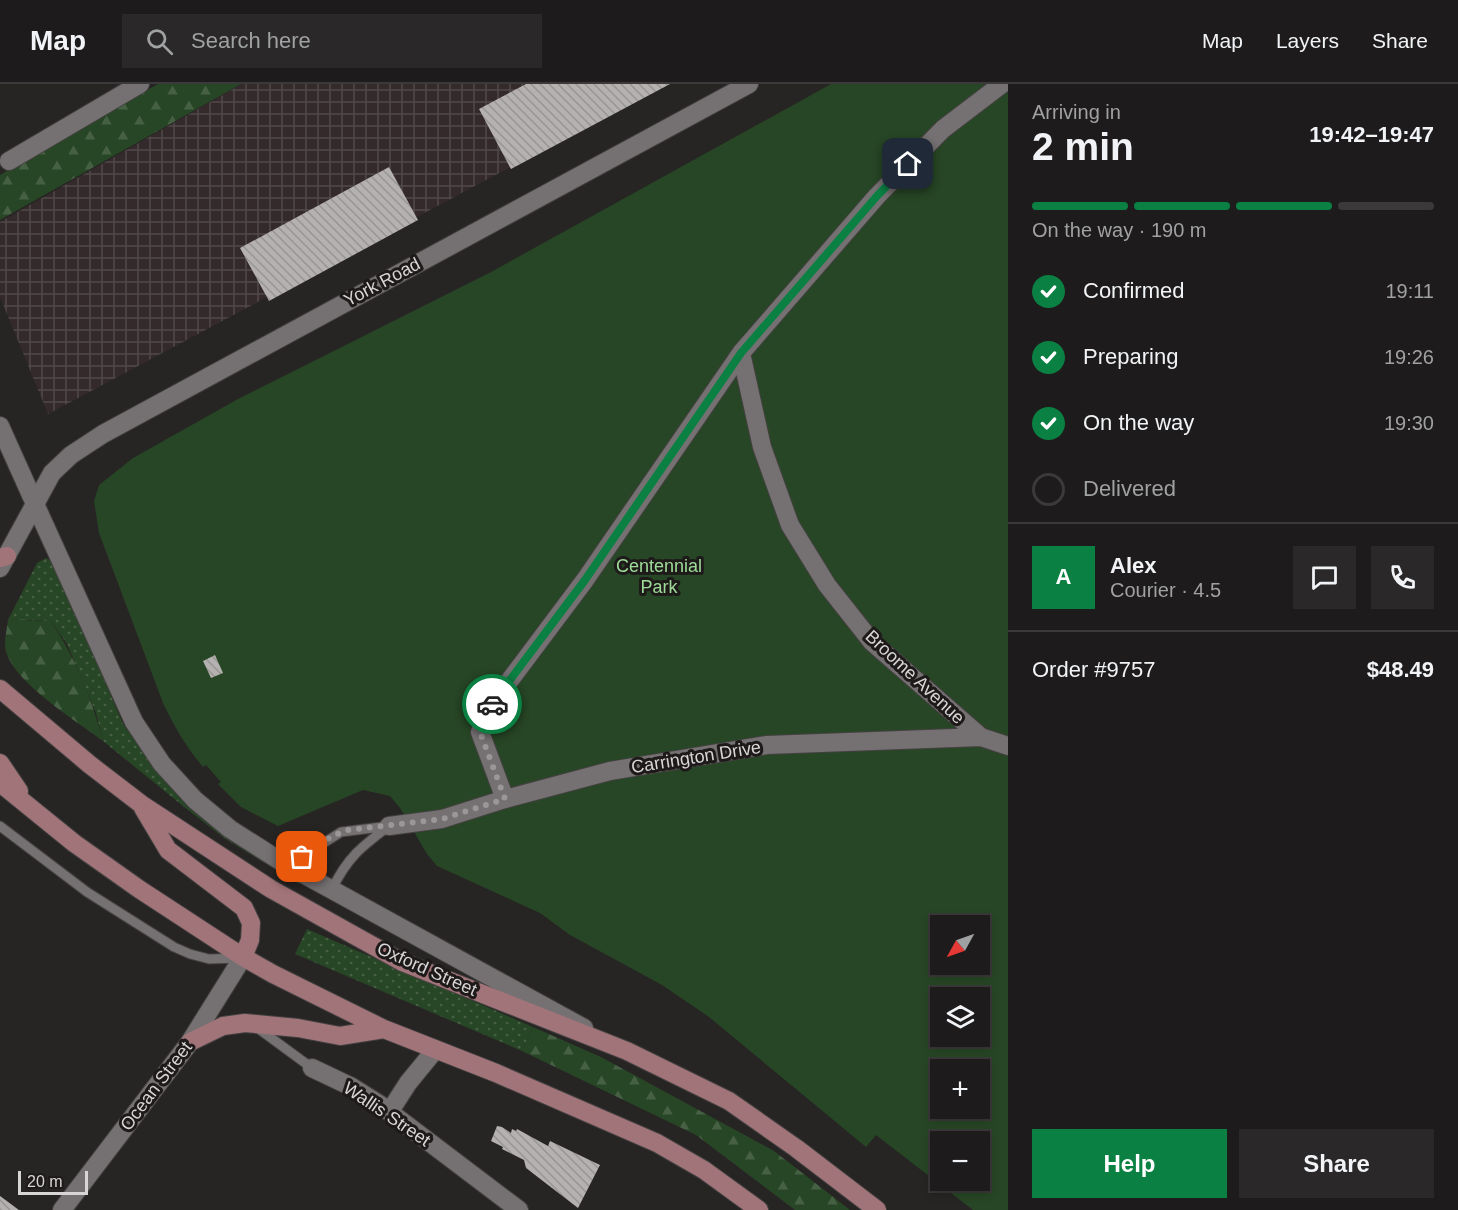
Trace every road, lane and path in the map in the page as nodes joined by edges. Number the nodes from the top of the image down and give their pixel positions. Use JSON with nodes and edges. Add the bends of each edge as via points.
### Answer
{"nodes":[{"id":1,"x":140,"y":84,"type":"edge"},
{"id":2,"x":749,"y":84,"type":"edge"},
{"id":3,"x":1002,"y":84,"type":"edge"},
{"id":4,"x":9,"y":161,"type":"dead end"},
{"id":5,"x":741,"y":353,"type":"junction"},
{"id":6,"x":0,"y":426,"type":"edge"},
{"id":7,"x":35,"y":504,"type":"junction"},
{"id":8,"x":2,"y":561,"type":"edge"},
{"id":9,"x":0,"y":689,"type":"edge"},
{"id":10,"x":981,"y":737,"type":"junction"},
{"id":11,"x":1008,"y":746,"type":"edge"},
{"id":12,"x":0,"y":763,"type":"edge"},
{"id":13,"x":0,"y":783,"type":"edge"},
{"id":14,"x":505,"y":799,"type":"junction"},
{"id":15,"x":141,"y":804,"type":"junction"},
{"id":16,"x":29,"y":808,"type":"junction"},
{"id":17,"x":0,"y":826,"type":"edge"},
{"id":18,"x":389,"y":826,"type":"junction"},
{"id":19,"x":285,"y":864,"type":"junction"},
{"id":20,"x":332,"y":889,"type":"junction"},
{"id":21,"x":243,"y":957,"type":"junction"},
{"id":22,"x":251,"y":1023,"type":"junction"},
{"id":23,"x":384,"y":1029,"type":"junction"},
{"id":24,"x":190,"y":1042,"type":"junction"},
{"id":25,"x":435,"y":1050,"type":"junction"},
{"id":26,"x":627,"y":1051,"type":"junction"},
{"id":27,"x":312,"y":1068,"type":"joint"},
{"id":28,"x":390,"y":1111,"type":"junction"},
{"id":29,"x":62,"y":1210,"type":"edge"},
{"id":30,"x":519,"y":1210,"type":"edge"},
{"id":31,"x":759,"y":1210,"type":"edge"},
{"id":32,"x":877,"y":1210,"type":"edge"}],
"edges":[{"from":1,"to":4,"type":"street"},
{"from":2,"to":7,"type":"street","name":"York Road","via":[[103,434],[54,470]]},
{"from":3,"to":5,"type":"street","via":[[943,129],[885,188]]},
{"from":5,"to":10,"type":"street","name":"Broome Avenue","via":[[762,447],[790,525],[827,585],[872,642]]},
{"from":5,"to":14,"type":"street","via":[[585,580],[486,712],[480,732]]},
{"from":6,"to":7,"type":"street"},
{"from":7,"to":8,"type":"street"},
{"from":7,"to":19,"type":"street","via":[[128,711],[153,752],[214,817]]},
{"from":9,"to":15,"type":"main road","name":"Oxford Street"},
{"from":10,"to":11,"type":"street","name":"Carrington Drive"},
{"from":10,"to":14,"type":"street","name":"Carrington Drive","via":[[767,745],[610,771]]},
{"from":12,"to":16,"type":"main road"},
{"from":13,"to":16,"type":"main road"},
{"from":14,"to":18,"type":"street","name":"Carrington Drive","via":[[442,819]]},
{"from":15,"to":21,"type":"main road","via":[[168,850],[244,908],[251,923]]},
{"from":15,"to":26,"type":"main road","name":"Oxford Street","via":[[271,890],[402,962]]},
{"from":16,"to":21,"type":"main road","via":[[139,889]]},
{"from":17,"to":21,"type":"lane","via":[[87,892],[174,947],[209,959]]},
{"from":18,"to":19,"type":"lane","name":"Carrington Drive","via":[[341,832]]},
{"from":18,"to":20,"type":"lane","via":[[351,856]]},
{"from":19,"to":20,"type":"street"},
{"from":20,"to":26,"type":"street"},
{"from":21,"to":23,"type":"main road"},
{"from":21,"to":24,"type":"street","name":"Ocean Street"},
{"from":22,"to":23,"type":"main road","via":[[340,1036]]},
{"from":22,"to":24,"type":"main road","via":[[223,1026]]},
{"from":22,"to":27,"type":"lane","name":"Wallis Street"},
{"from":23,"to":25,"type":"main road"},
{"from":24,"to":29,"type":"street","name":"Ocean Street"},
{"from":25,"to":28,"type":"street"},
{"from":25,"to":31,"type":"main road","via":[[657,1143],[704,1170]]},
{"from":26,"to":32,"type":"main road","name":"Oxford Street","via":[[729,1101]]},
{"from":27,"to":28,"type":"street","name":"Wallis Street"},
{"from":28,"to":30,"type":"street","name":"Wallis Street"}]}
